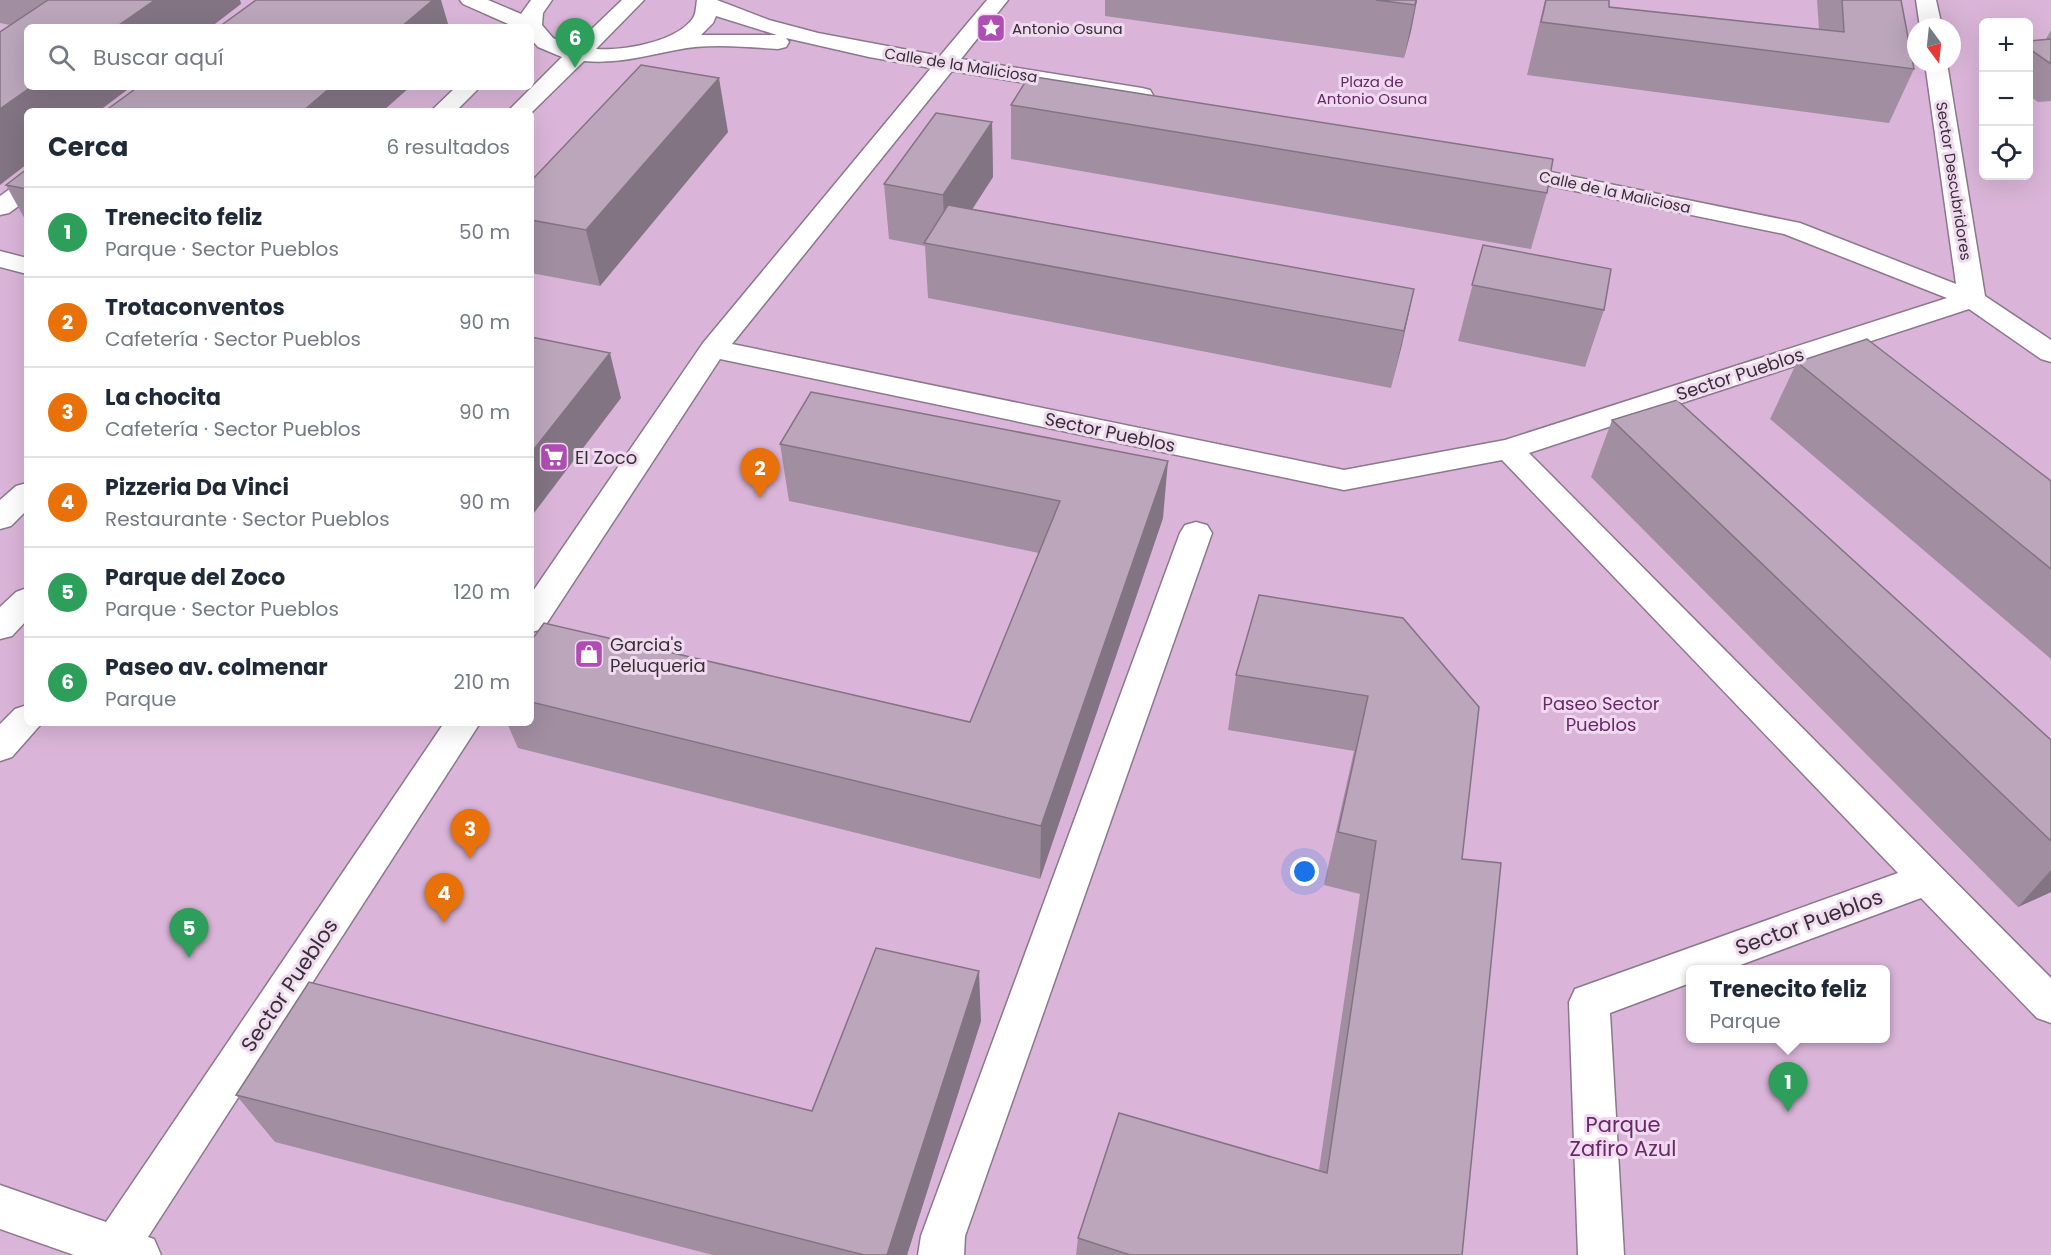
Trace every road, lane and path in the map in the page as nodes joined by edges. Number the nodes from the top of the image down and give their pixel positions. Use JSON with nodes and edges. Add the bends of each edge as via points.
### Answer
{"nodes":[{"id":1,"x":470,"y":0,"type":"edge"},
{"id":2,"x":542,"y":0,"type":"edge"},
{"id":3,"x":634,"y":0,"type":"edge"},
{"id":4,"x":998,"y":0,"type":"edge"},
{"id":5,"x":1926,"y":0,"type":"edge"},
{"id":6,"x":708,"y":3,"type":"edge"},
{"id":7,"x":1929,"y":18,"type":"edge"},
{"id":8,"x":518,"y":24,"type":"edge"},
{"id":9,"x":532,"y":24,"type":"edge"},
{"id":10,"x":534,"y":33,"type":"edge"},
{"id":11,"x":835,"y":44,"type":"junction"},
{"id":12,"x":668,"y":45,"type":"junction"},
{"id":13,"x":578,"y":54,"type":"junction"},
{"id":14,"x":946,"y":63,"type":"junction"},
{"id":15,"x":1937,"y":72,"type":"edge"},
{"id":16,"x":637,"y":74,"type":"edge"},
{"id":17,"x":466,"y":90,"type":"edge"},
{"id":18,"x":1168,"y":101,"type":"edge"},
{"id":19,"x":446,"y":108,"type":"edge"},
{"id":20,"x":523,"y":108,"type":"edge"},
{"id":21,"x":1479,"y":164,"type":"edge"},
{"id":22,"x":24,"y":190,"type":"edge"},
{"id":23,"x":0,"y":208,"type":"edge"},
{"id":24,"x":0,"y":258,"type":"edge"},
{"id":25,"x":24,"y":265,"type":"edge"},
{"id":26,"x":1972,"y":299,"type":"junction"},
{"id":27,"x":713,"y":349,"type":"junction"},
{"id":28,"x":2051,"y":353,"type":"edge"},
{"id":29,"x":1508,"y":449,"type":"junction"},
{"id":30,"x":24,"y":496,"type":"edge"},
{"id":31,"x":0,"y":518,"type":"edge"},
{"id":32,"x":1196,"y":533,"type":"dead end"},
{"id":33,"x":24,"y":603,"type":"edge"},
{"id":34,"x":534,"y":616,"type":"edge"},
{"id":35,"x":0,"y":627,"type":"edge"},
{"id":36,"x":24,"y":722,"type":"edge"},
{"id":37,"x":461,"y":726,"type":"edge"},
{"id":38,"x":0,"y":747,"type":"edge"},
{"id":39,"x":1928,"y":879,"type":"junction"},
{"id":40,"x":1692,"y":965,"type":"edge"},
{"id":41,"x":1686,"y":967,"type":"edge"},
{"id":42,"x":2051,"y":1005,"type":"edge"},
{"id":43,"x":0,"y":1207,"type":"edge"},
{"id":44,"x":121,"y":1252,"type":"edge"},
{"id":45,"x":941,"y":1255,"type":"edge"},
{"id":46,"x":1601,"y":1255,"type":"edge"}],
"edges":[{"from":1,"to":8,"type":"street"},
{"from":2,"to":9,"type":"street","via":[[532,13]]},
{"from":3,"to":13,"type":"street"},
{"from":4,"to":14,"type":"street"},
{"from":5,"to":7,"type":"street"},
{"from":6,"to":11,"type":"street","name":"Calle de la Maliciosa","via":[[741,19]]},
{"from":6,"to":12,"type":"street","via":[[706,19],[694,32]]},
{"from":10,"to":13,"type":"street","via":[[543,42]]},
{"from":11,"to":12,"type":"street","name":"Calle de la Maliciosa","via":[[727,40]]},
{"from":11,"to":14,"type":"street","name":"Calle de la Maliciosa"},
{"from":12,"to":13,"type":"street","via":[[605,57]]},
{"from":12,"to":16,"type":"street"},
{"from":13,"to":20,"type":"street"},
{"from":14,"to":18,"type":"street","name":"Calle de la Maliciosa"},
{"from":14,"to":27,"type":"street"},
{"from":15,"to":26,"type":"street","name":"Sector Descubridores"},
{"from":17,"to":19,"type":"street"},
{"from":21,"to":26,"type":"street","name":"Calle de la Maliciosa","via":[[1791,228]]},
{"from":22,"to":23,"type":"street"},
{"from":24,"to":25,"type":"street"},
{"from":26,"to":28,"type":"street","name":"Calle de la Maliciosa"},
{"from":26,"to":29,"type":"street","name":"Sector Pueblos"},
{"from":27,"to":29,"type":"street","name":"Sector Pueblos","via":[[1344,480]]},
{"from":27,"to":34,"type":"street"},
{"from":29,"to":39,"type":"street"},
{"from":30,"to":31,"type":"street"},
{"from":32,"to":45,"type":"street","via":[[947,1225]]},
{"from":33,"to":35,"type":"street"},
{"from":36,"to":38,"type":"street"},
{"from":37,"to":44,"type":"street","name":"Sector Pueblos"},
{"from":39,"to":40,"type":"street","name":"Sector Pueblos"},
{"from":39,"to":42,"type":"street"},
{"from":41,"to":46,"type":"street","name":"Sector Pueblos","via":[[1590,1002]]},
{"from":43,"to":44,"type":"street"}]}
